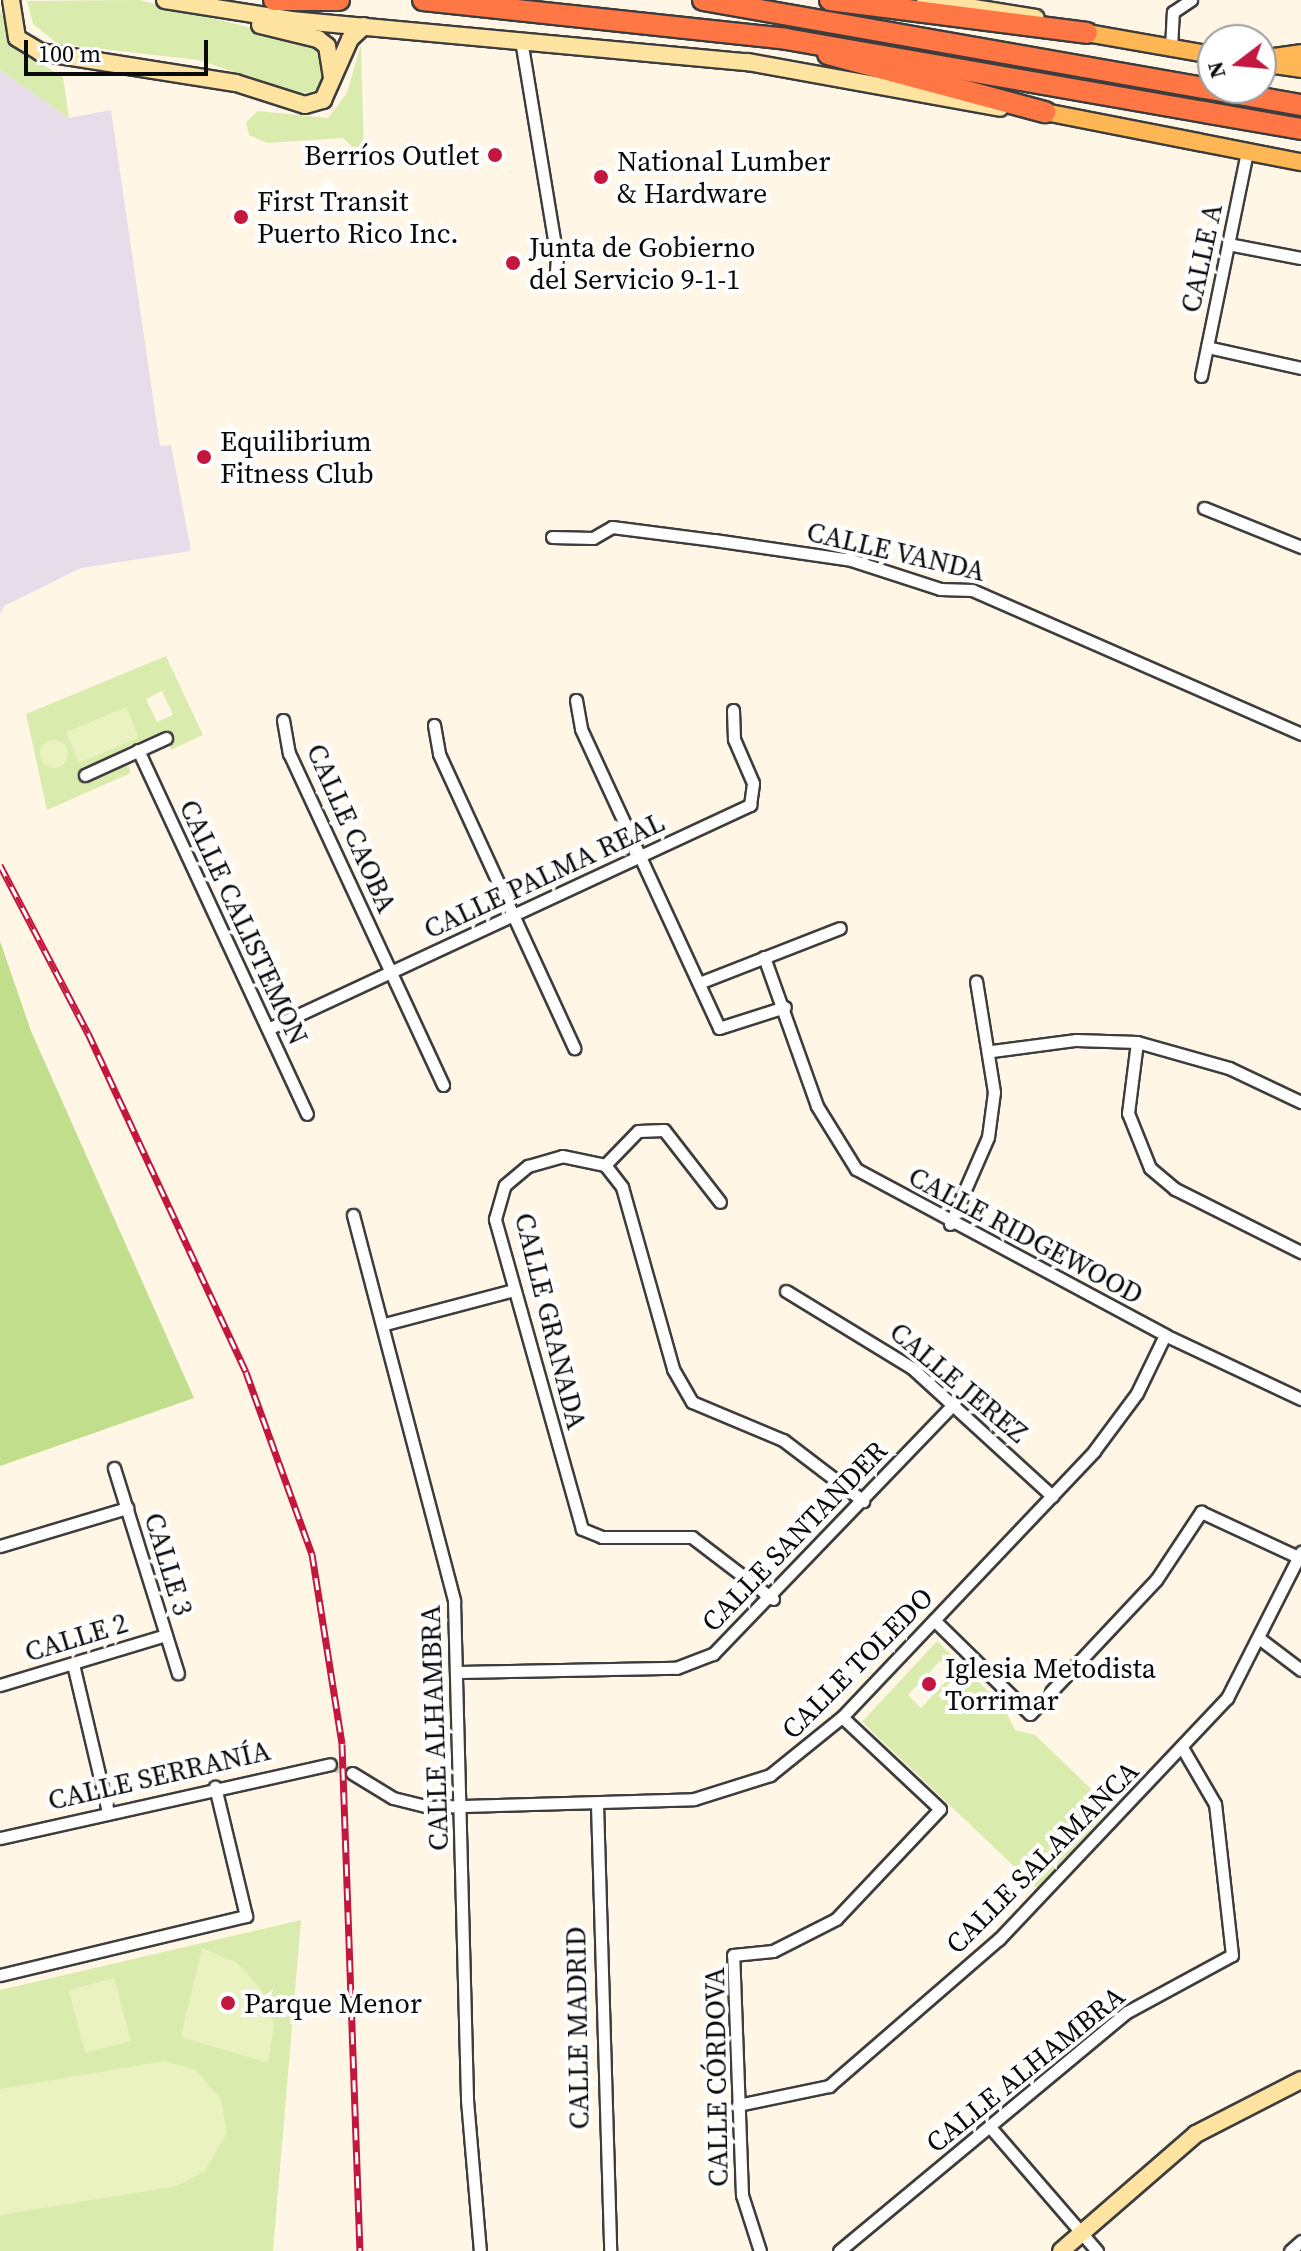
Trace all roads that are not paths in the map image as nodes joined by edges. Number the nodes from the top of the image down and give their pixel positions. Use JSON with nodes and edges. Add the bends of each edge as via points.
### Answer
{"nodes":[{"id":1,"x":11,"y":0,"type":"edge"},
{"id":2,"x":165,"y":0,"type":"edge"},
{"id":3,"x":274,"y":0,"type":"edge"},
{"id":4,"x":339,"y":0,"type":"edge"},
{"id":5,"x":423,"y":0,"type":"edge"},
{"id":6,"x":703,"y":0,"type":"edge"},
{"id":7,"x":830,"y":0,"type":"edge"},
{"id":8,"x":925,"y":0,"type":"edge"},
{"id":9,"x":1186,"y":3,"type":"edge"},
{"id":10,"x":216,"y":11,"type":"junction"},
{"id":11,"x":364,"y":26,"type":"junction"},
{"id":12,"x":1087,"y":33,"type":"junction"},
{"id":13,"x":786,"y":39,"type":"junction"},
{"id":14,"x":521,"y":40,"type":"junction"},
{"id":15,"x":1171,"y":48,"type":"junction"},
{"id":16,"x":1197,"y":52,"type":"edge"},
{"id":17,"x":1301,"y":53,"type":"edge"},
{"id":18,"x":1277,"y":58,"type":"edge"},
{"id":19,"x":1277,"y":64,"type":"edge"},
{"id":20,"x":1301,"y":69,"type":"edge"},
{"id":21,"x":332,"y":87,"type":"junction"},
{"id":22,"x":1301,"y":105,"type":"edge"},
{"id":23,"x":1045,"y":112,"type":"junction"},
{"id":24,"x":1301,"y":129,"type":"edge"},
{"id":25,"x":1247,"y":151,"type":"junction"},
{"id":26,"x":1301,"y":162,"type":"edge"},
{"id":27,"x":1228,"y":244,"type":"junction"},
{"id":28,"x":1301,"y":258,"type":"edge"},
{"id":29,"x":555,"y":284,"type":"dead end"},
{"id":30,"x":1207,"y":347,"type":"junction"},
{"id":31,"x":1301,"y":368,"type":"edge"},
{"id":32,"x":1201,"y":376,"type":"dead end"},
{"id":33,"x":1204,"y":508,"type":"dead end"},
{"id":34,"x":552,"y":537,"type":"dead end"},
{"id":35,"x":1301,"y":547,"type":"edge"},
{"id":36,"x":576,"y":700,"type":"dead end"},
{"id":37,"x":733,"y":710,"type":"dead end"},
{"id":38,"x":283,"y":720,"type":"dead end"},
{"id":39,"x":434,"y":725,"type":"dead end"},
{"id":40,"x":1301,"y":734,"type":"edge"},
{"id":41,"x":166,"y":738,"type":"dead end"},
{"id":42,"x":138,"y":750,"type":"junction"},
{"id":43,"x":85,"y":775,"type":"dead end"},
{"id":44,"x":640,"y":857,"type":"junction"},
{"id":45,"x":514,"y":915,"type":"junction"},
{"id":46,"x":840,"y":928,"type":"dead end"},
{"id":47,"x":764,"y":957,"type":"junction"},
{"id":48,"x":391,"y":973,"type":"junction"},
{"id":49,"x":976,"y":981,"type":"dead end"},
{"id":50,"x":699,"y":983,"type":"junction"},
{"id":51,"x":785,"y":1007,"type":"junction"},
{"id":52,"x":268,"y":1029,"type":"junction"},
{"id":53,"x":1137,"y":1042,"type":"junction"},
{"id":54,"x":574,"y":1048,"type":"dead end"},
{"id":55,"x":992,"y":1051,"type":"junction"},
{"id":56,"x":443,"y":1085,"type":"dead end"},
{"id":57,"x":1301,"y":1102,"type":"edge"},
{"id":58,"x":307,"y":1114,"type":"dead end"},
{"id":59,"x":605,"y":1165,"type":"junction"},
{"id":60,"x":720,"y":1202,"type":"dead end"},
{"id":61,"x":353,"y":1215,"type":"dead end"},
{"id":62,"x":950,"y":1224,"type":"junction"},
{"id":63,"x":1301,"y":1252,"type":"edge"},
{"id":64,"x":514,"y":1290,"type":"junction"},
{"id":65,"x":786,"y":1291,"type":"dead end"},
{"id":66,"x":385,"y":1324,"type":"junction"},
{"id":67,"x":1165,"y":1335,"type":"junction"},
{"id":68,"x":1301,"y":1399,"type":"edge"},
{"id":69,"x":954,"y":1404,"type":"junction"},
{"id":70,"x":114,"y":1468,"type":"dead end"},
{"id":71,"x":1052,"y":1496,"type":"junction"},
{"id":72,"x":863,"y":1501,"type":"junction"},
{"id":73,"x":127,"y":1508,"type":"junction"},
{"id":74,"x":0,"y":1546,"type":"edge"},
{"id":75,"x":1300,"y":1554,"type":"edge"},
{"id":76,"x":773,"y":1599,"type":"junction"},
{"id":77,"x":934,"y":1620,"type":"junction"},
{"id":78,"x":166,"y":1635,"type":"junction"},
{"id":79,"x":1260,"y":1639,"type":"junction"},
{"id":80,"x":73,"y":1664,"type":"junction"},
{"id":81,"x":1301,"y":1670,"type":"edge"},
{"id":82,"x":459,"y":1672,"type":"junction"},
{"id":83,"x":178,"y":1673,"type":"dead end"},
{"id":84,"x":0,"y":1685,"type":"edge"},
{"id":85,"x":842,"y":1717,"type":"junction"},
{"id":86,"x":1183,"y":1749,"type":"junction"},
{"id":87,"x":330,"y":1764,"type":"tunnel mouth"},
{"id":88,"x":352,"y":1773,"type":"tunnel mouth"},
{"id":89,"x":215,"y":1787,"type":"junction"},
{"id":90,"x":597,"y":1804,"type":"junction"},
{"id":91,"x":462,"y":1807,"type":"junction"},
{"id":92,"x":108,"y":1812,"type":"junction"},
{"id":93,"x":0,"y":1838,"type":"edge"},
{"id":94,"x":0,"y":1975,"type":"edge"},
{"id":95,"x":1301,"y":2080,"type":"edge"},
{"id":96,"x":738,"y":2105,"type":"junction"},
{"id":97,"x":990,"y":2127,"type":"junction"},
{"id":98,"x":1081,"y":2233,"type":"junction"},
{"id":99,"x":1301,"y":2241,"type":"edge"},
{"id":100,"x":480,"y":2251,"type":"edge"},
{"id":101,"x":610,"y":2251,"type":"edge"},
{"id":102,"x":760,"y":2251,"type":"edge"},
{"id":103,"x":839,"y":2251,"type":"edge"},
{"id":104,"x":1061,"y":2251,"type":"edge"},
{"id":105,"x":1097,"y":2251,"type":"edge"},
{"id":106,"x":1290,"y":2251,"type":"edge"}],
"edges":[{"from":1,"to":21,"type":"main road","via":[[17,38],[40,52],[236,83],[305,105],[317,105]]},
{"from":2,"to":10,"type":"main road"},
{"from":3,"to":4,"type":"highway"},
{"from":5,"to":13,"type":"highway"},
{"from":6,"to":22,"type":"highway"},
{"from":7,"to":12,"type":"highway"},
{"from":8,"to":12,"type":"main road"},
{"from":9,"to":15,"type":"street","via":[[1174,20]]},
{"from":10,"to":11,"type":"main road"},
{"from":10,"to":21,"type":"main road","via":[[318,39],[327,46]]},
{"from":11,"to":14,"type":"main road"},
{"from":11,"to":21,"type":"main road","via":[[350,39]]},
{"from":12,"to":15,"type":"main road"},
{"from":13,"to":23,"type":"highway","via":[[856,64]]},
{"from":13,"to":24,"type":"highway"},
{"from":14,"to":23,"type":"main road","via":[[683,56]]},
{"from":14,"to":29,"type":"street","via":[[557,257]]},
{"from":15,"to":16,"type":"main road"},
{"from":17,"to":18,"type":"main road"},
{"from":19,"to":20,"type":"main road"},
{"from":23,"to":25,"type":"main road"},
{"from":25,"to":26,"type":"main road"},
{"from":25,"to":27,"type":"street","name":"CALLE A"},
{"from":27,"to":28,"type":"street"},
{"from":27,"to":30,"type":"street","name":"CALLE A"},
{"from":30,"to":31,"type":"street"},
{"from":30,"to":32,"type":"street","name":"CALLE A"},
{"from":33,"to":35,"type":"street"},
{"from":34,"to":40,"type":"street","name":"CALLE VANDA","via":[[593,538],[612,527],[851,560],[940,589],[972,590]]},
{"from":36,"to":44,"type":"street","via":[[581,729]]},
{"from":37,"to":44,"type":"street","name":"CALLE PALMA REAL","via":[[734,739],[753,783],[750,805]]},
{"from":38,"to":48,"type":"street","name":"CALLE CAOBA","via":[[289,753]]},
{"from":39,"to":45,"type":"street","via":[[439,754]]},
{"from":41,"to":42,"type":"street"},
{"from":42,"to":43,"type":"street"},
{"from":42,"to":52,"type":"street","name":"CALLE CALISTEMON"},
{"from":44,"to":45,"type":"street","name":"CALLE PALMA REAL"},
{"from":44,"to":50,"type":"street"},
{"from":45,"to":48,"type":"street","name":"CALLE PALMA REAL"},
{"from":45,"to":54,"type":"street"},
{"from":46,"to":47,"type":"street"},
{"from":47,"to":50,"type":"street"},
{"from":47,"to":51,"type":"street","name":"CALLE RIDGEWOOD"},
{"from":48,"to":52,"type":"street","name":"CALLE PALMA REAL"},
{"from":48,"to":56,"type":"street","name":"CALLE CAOBA"},
{"from":49,"to":55,"type":"street"},
{"from":50,"to":51,"type":"street","via":[[719,1028]]},
{"from":51,"to":62,"type":"street","name":"CALLE RIDGEWOOD","via":[[832,1140],[856,1169]]},
{"from":52,"to":58,"type":"street","name":"CALLE CALISTEMON"},
{"from":53,"to":55,"type":"street","via":[[1076,1040]]},
{"from":53,"to":57,"type":"street","via":[[1229,1068]]},
{"from":53,"to":63,"type":"street","via":[[1128,1113],[1150,1168],[1175,1189]]},
{"from":55,"to":62,"type":"street","via":[[988,1137]]},
{"from":59,"to":60,"type":"street","via":[[638,1131],[664,1130]]},
{"from":59,"to":64,"type":"street","name":"CALLE GRANADA","via":[[562,1156],[528,1166],[505,1185],[495,1219]]},
{"from":59,"to":72,"type":"street","via":[[622,1187],[673,1369],[692,1402],[783,1440]]},
{"from":61,"to":66,"type":"street","name":"CALLE ALHAMBRA"},
{"from":62,"to":67,"type":"street","name":"CALLE RIDGEWOOD"},
{"from":64,"to":66,"type":"street"},
{"from":64,"to":76,"type":"street","name":"CALLE GRANADA","via":[[582,1529],[602,1537],[692,1537]]},
{"from":65,"to":69,"type":"street","name":"CALLE JEREZ","via":[[868,1336]]},
{"from":66,"to":82,"type":"street","name":"CALLE ALHAMBRA","via":[[441,1529]]},
{"from":67,"to":68,"type":"street","name":"CALLE RIDGEWOOD"},
{"from":67,"to":71,"type":"street","name":"CALLE TOLEDO","via":[[1122,1418]]},
{"from":69,"to":71,"type":"street","name":"CALLE JEREZ"},
{"from":69,"to":72,"type":"street","name":"CALLE SANTANDER"},
{"from":70,"to":73,"type":"street","name":"CALLE 3"},
{"from":71,"to":77,"type":"street","name":"CALLE TOLEDO"},
{"from":72,"to":76,"type":"street","name":"CALLE SANTANDER"},
{"from":73,"to":74,"type":"street"},
{"from":73,"to":78,"type":"street","name":"CALLE 3"},
{"from":75,"to":77,"type":"street","via":[[1201,1512],[1156,1580],[1030,1714]]},
{"from":75,"to":79,"type":"street","name":"CALLE SALAMANCA"},
{"from":76,"to":82,"type":"street","name":"CALLE SANTANDER","via":[[725,1646],[676,1668]]},
{"from":77,"to":85,"type":"street","name":"CALLE TOLEDO"},
{"from":78,"to":80,"type":"street","name":"CALLE 2"},
{"from":78,"to":83,"type":"street","name":"CALLE 3"},
{"from":79,"to":81,"type":"street"},
{"from":79,"to":86,"type":"street","name":"CALLE SALAMANCA","via":[[1227,1698]]},
{"from":80,"to":84,"type":"street","name":"CALLE 2"},
{"from":80,"to":92,"type":"street"},
{"from":82,"to":91,"type":"street","name":"CALLE ALHAMBRA"},
{"from":85,"to":90,"type":"street","name":"CALLE TOLEDO","via":[[795,1761],[742,1788],[694,1799]]},
{"from":85,"to":96,"type":"street","name":"CALLE CÓRDOVA","via":[[940,1809],[836,1919],[773,1951],[733,1955]]},
{"from":86,"to":96,"type":"street","name":"CALLE SALAMANCA","via":[[999,1939],[852,2069],[800,2096]]},
{"from":86,"to":97,"type":"street","name":"CALLE ALHAMBRA","via":[[1215,1804],[1232,1955],[1127,2012]]},
{"from":87,"to":89,"type":"street","name":"CALLE SERRANÍA"},
{"from":88,"to":91,"type":"street","name":"CALLE TOLEDO","via":[[393,1798]]},
{"from":89,"to":92,"type":"street","name":"CALLE SERRANÍA"},
{"from":89,"to":94,"type":"street","via":[[246,1916]]},
{"from":90,"to":91,"type":"street","name":"CALLE TOLEDO"},
{"from":90,"to":101,"type":"street","name":"CALLE MADRID"},
{"from":91,"to":100,"type":"street","name":"CALLE ALHAMBRA","via":[[467,2100]]},
{"from":92,"to":93,"type":"street","name":"CALLE SERRANÍA"},
{"from":95,"to":98,"type":"main road","via":[[1196,2134]]},
{"from":96,"to":102,"type":"street","name":"CALLE CÓRDOVA","via":[[742,2195]]},
{"from":97,"to":98,"type":"street"},
{"from":97,"to":103,"type":"street","name":"CALLE ALHAMBRA"},
{"from":98,"to":104,"type":"main road"},
{"from":98,"to":105,"type":"street"},
{"from":99,"to":106,"type":"street"}]}
